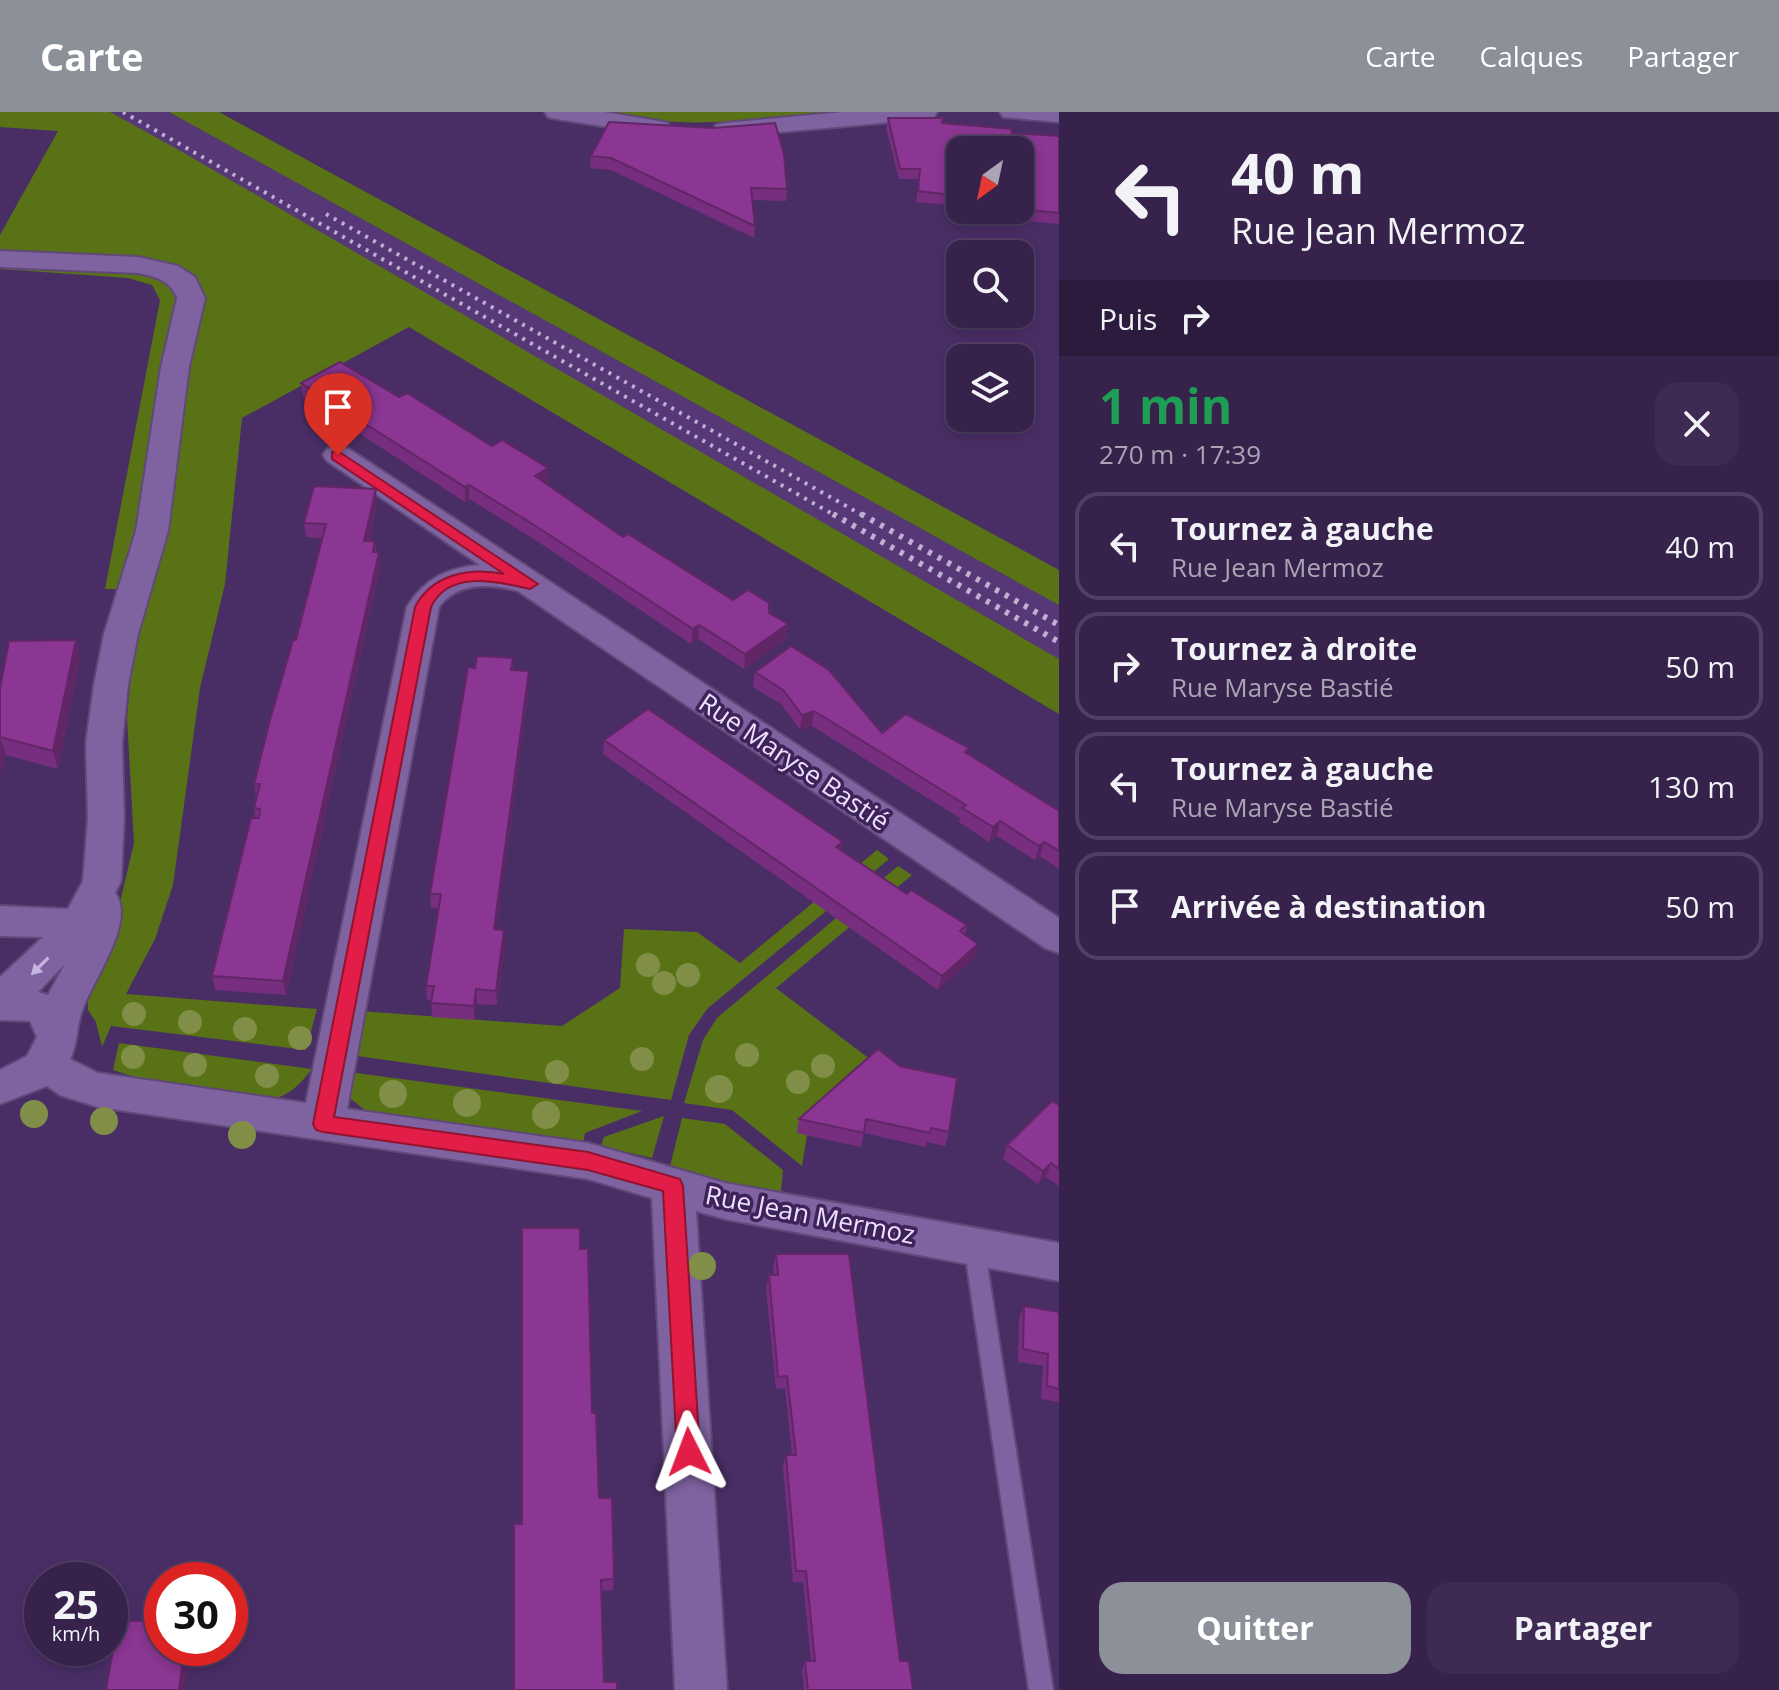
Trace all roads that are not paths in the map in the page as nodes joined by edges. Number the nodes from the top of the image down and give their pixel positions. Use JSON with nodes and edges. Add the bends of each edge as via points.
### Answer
{"nodes":[{"id":1,"x":557,"y":112,"type":"edge"},
{"id":2,"x":925,"y":112,"type":"edge"},
{"id":3,"x":1012,"y":112,"type":"edge"},
{"id":4,"x":1059,"y":115,"type":"edge"},
{"id":5,"x":0,"y":259,"type":"edge"},
{"id":6,"x":338,"y":455,"type":"dead end"},
{"id":7,"x":530,"y":584,"type":"junction"},
{"id":8,"x":102,"y":881,"type":"junction"},
{"id":9,"x":0,"y":921,"type":"edge"},
{"id":10,"x":78,"y":924,"type":"junction"},
{"id":11,"x":1059,"y":938,"type":"edge"},
{"id":12,"x":0,"y":1001,"type":"edge"},
{"id":13,"x":23,"y":1071,"type":"edge"},
{"id":14,"x":323,"y":1124,"type":"junction"},
{"id":15,"x":673,"y":1186,"type":"junction"},
{"id":16,"x":974,"y":1245,"type":"junction"},
{"id":17,"x":1059,"y":1262,"type":"edge"},
{"id":18,"x":701,"y":1690,"type":"edge"},
{"id":19,"x":1041,"y":1690,"type":"edge"}],
"edges":[{"from":1,"to":2,"type":"street","via":[[692,130]]},
{"from":3,"to":4,"type":"street"},
{"from":5,"to":8,"type":"street","via":[[156,269],[185,283],[191,298],[175,367],[152,531],[111,685],[104,743]]},
{"from":6,"to":7,"type":"street","name":"Rue Maryse Bastié"},
{"from":7,"to":11,"type":"street","name":"Rue Maryse Bastié"},
{"from":7,"to":14,"type":"street","name":"Rue Maryse Bastié","via":[[487,575],[460,578],[429,595],[423,607]]},
{"from":8,"to":10,"type":"street"},
{"from":8,"to":13,"type":"street","via":[[101,923],[88,956]]},
{"from":9,"to":10,"type":"street"},
{"from":10,"to":12,"type":"street","one_way":true},
{"from":12,"to":13,"type":"street","name":"Rue Jean Mermoz","via":[[34,1005],[49,1014]]},
{"from":13,"to":14,"type":"street","name":"Rue Jean Mermoz","via":[[85,1087]]},
{"from":14,"to":15,"type":"street","name":"Rue Jean Mermoz","via":[[588,1161]]},
{"from":15,"to":16,"type":"street","name":"Rue Jean Mermoz","via":[[725,1201]]},
{"from":15,"to":18,"type":"street"},
{"from":16,"to":17,"type":"street","name":"Rue Jean Mermoz"},
{"from":16,"to":19,"type":"lane"}]}
